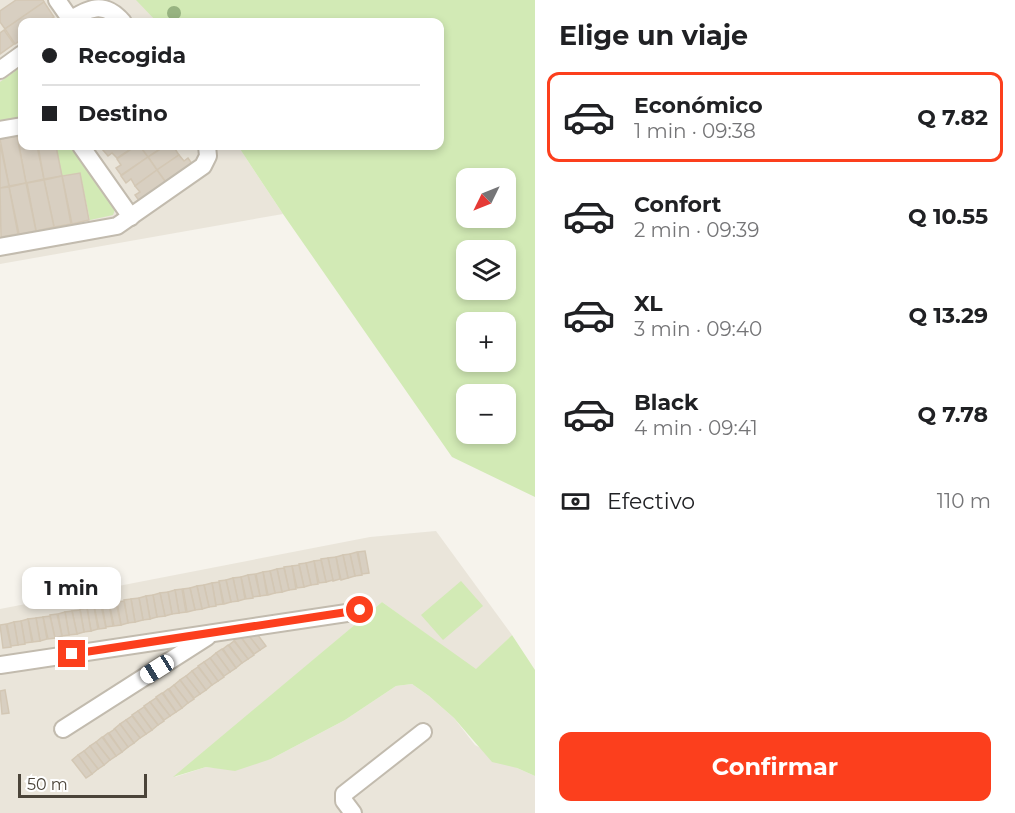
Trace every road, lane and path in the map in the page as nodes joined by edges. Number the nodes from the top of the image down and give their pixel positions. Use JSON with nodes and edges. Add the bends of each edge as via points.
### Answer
{"nodes":[{"id":1,"x":57,"y":0,"type":"edge"},
{"id":2,"x":67,"y":18,"type":"edge"},
{"id":3,"x":73,"y":18,"type":"edge"},
{"id":4,"x":119,"y":18,"type":"edge"},
{"id":5,"x":18,"y":57,"type":"edge"},
{"id":6,"x":0,"y":70,"type":"edge"},
{"id":7,"x":18,"y":127,"type":"edge"},
{"id":8,"x":0,"y":130,"type":"edge"},
{"id":9,"x":84,"y":150,"type":"edge"},
{"id":10,"x":207,"y":150,"type":"edge"},
{"id":11,"x":130,"y":217,"type":"junction"},
{"id":12,"x":0,"y":247,"type":"edge"},
{"id":13,"x":360,"y":610,"type":"dead end"},
{"id":14,"x":213,"y":633,"type":"junction"},
{"id":15,"x":0,"y":665,"type":"edge"},
{"id":16,"x":63,"y":729,"type":"dead end"},
{"id":17,"x":423,"y":732,"type":"dead end"},
{"id":18,"x":353,"y":813,"type":"edge"}],
"edges":[{"from":1,"to":2,"type":"street"},
{"from":3,"to":4,"type":"street","via":[[96,7]]},
{"from":5,"to":6,"type":"street"},
{"from":7,"to":8,"type":"street"},
{"from":9,"to":11,"type":"street"},
{"from":10,"to":11,"type":"street","via":[[202,166]]},
{"from":11,"to":12,"type":"street","via":[[117,226]]},
{"from":13,"to":14,"type":"street"},
{"from":14,"to":15,"type":"street"},
{"from":14,"to":16,"type":"street"},
{"from":17,"to":18,"type":"street","via":[[344,794]]}]}
